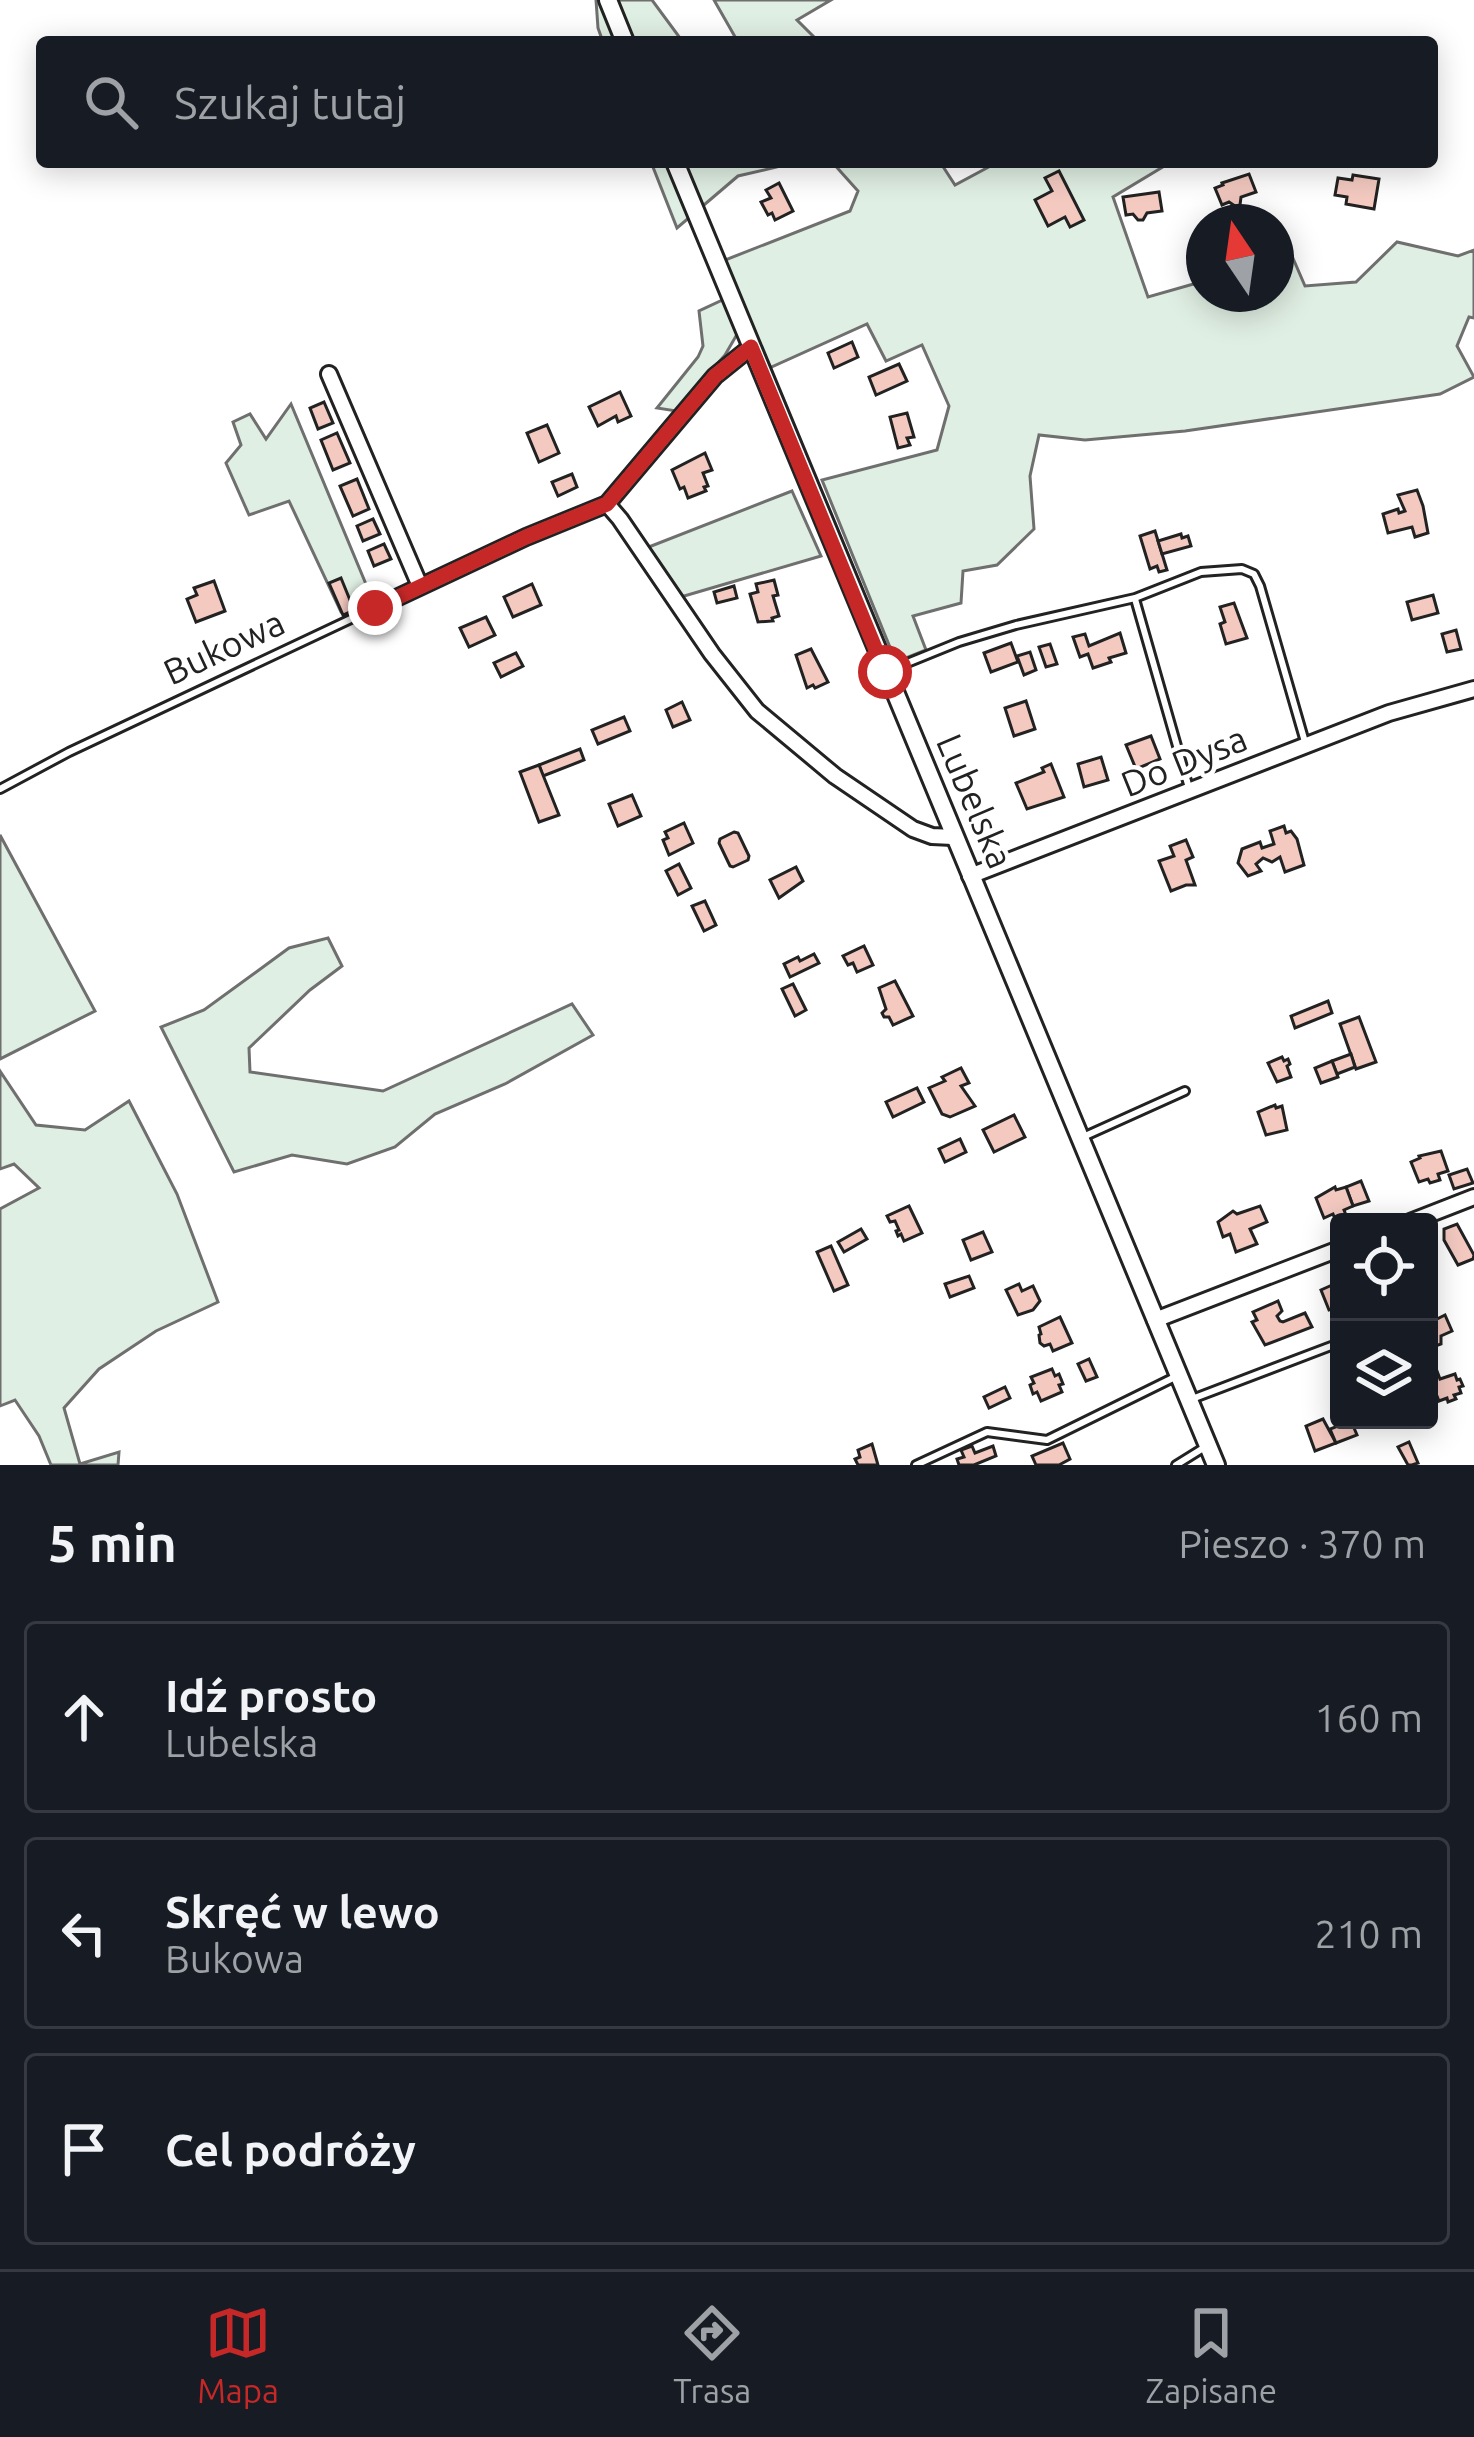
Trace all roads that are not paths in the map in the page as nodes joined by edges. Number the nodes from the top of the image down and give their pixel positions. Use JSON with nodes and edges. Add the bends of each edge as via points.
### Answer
{"nodes":[{"id":1,"x":608,"y":0,"type":"edge"},
{"id":2,"x":623,"y":36,"type":"edge"},
{"id":3,"x":677,"y":168,"type":"edge"},
{"id":4,"x":751,"y":347,"type":"junction"},
{"id":5,"x":329,"y":374,"type":"dead end"},
{"id":6,"x":607,"y":504,"type":"junction"},
{"id":7,"x":420,"y":586,"type":"junction"},
{"id":8,"x":1135,"y":598,"type":"junction"},
{"id":9,"x":375,"y":608,"type":"joint"},
{"id":10,"x":885,"y":672,"type":"junction"},
{"id":11,"x":1474,"y":689,"type":"edge"},
{"id":12,"x":1306,"y":746,"type":"junction"},
{"id":13,"x":0,"y":789,"type":"edge"},
{"id":14,"x":1190,"y":792,"type":"junction"},
{"id":15,"x":953,"y":837,"type":"junction"},
{"id":16,"x":970,"y":876,"type":"junction"},
{"id":17,"x":1185,"y":1091,"type":"dead end"},
{"id":18,"x":1080,"y":1138,"type":"junction"},
{"id":19,"x":1474,"y":1197,"type":"edge"},
{"id":20,"x":1433,"y":1213,"type":"edge"},
{"id":21,"x":1330,"y":1252,"type":"edge"},
{"id":22,"x":1155,"y":1320,"type":"junction"},
{"id":23,"x":1330,"y":1346,"type":"edge"},
{"id":24,"x":1179,"y":1376,"type":"junction"},
{"id":25,"x":1189,"y":1400,"type":"junction"},
{"id":26,"x":1208,"y":1445,"type":"junction"},
{"id":27,"x":916,"y":1465,"type":"edge"},
{"id":28,"x":1177,"y":1465,"type":"edge"},
{"id":29,"x":1216,"y":1465,"type":"edge"}],
"edges":[{"from":1,"to":2,"type":"street"},
{"from":3,"to":4,"type":"street","name":"Lubelska"},
{"from":4,"to":6,"type":"street","name":"Bukowa","via":[[715,376]]},
{"from":4,"to":10,"type":"street","name":"Lubelska"},
{"from":5,"to":7,"type":"street"},
{"from":6,"to":7,"type":"street","name":"Bukowa"},
{"from":6,"to":15,"type":"street","via":[[757,711],[913,829]]},
{"from":7,"to":9,"type":"street","name":"Bukowa"},
{"from":8,"to":10,"type":"lane","via":[[1016,625]]},
{"from":8,"to":12,"type":"lane","via":[[1201,572],[1254,574]]},
{"from":8,"to":14,"type":"lane"},
{"from":9,"to":13,"type":"lane","name":"Bukowa"},
{"from":10,"to":15,"type":"street","name":"Lubelska"},
{"from":11,"to":12,"type":"street","name":"Do Dysa"},
{"from":12,"to":14,"type":"street","name":"Do Dysa"},
{"from":14,"to":16,"type":"street","name":"Do Dysa"},
{"from":15,"to":16,"type":"street","name":"Lubelska"},
{"from":16,"to":18,"type":"street","name":"Lubelska"},
{"from":17,"to":18,"type":"lane"},
{"from":18,"to":22,"type":"street","name":"Lubelska"},
{"from":19,"to":20,"type":"street"},
{"from":21,"to":22,"type":"street"},
{"from":22,"to":24,"type":"street","name":"Lubelska"},
{"from":23,"to":25,"type":"lane"},
{"from":24,"to":25,"type":"street","name":"Lubelska"},
{"from":24,"to":27,"type":"lane","via":[[1047,1440],[987,1432]]},
{"from":25,"to":26,"type":"street","name":"Lubelska"},
{"from":26,"to":28,"type":"lane"},
{"from":26,"to":29,"type":"street","name":"Lubelska"}]}
